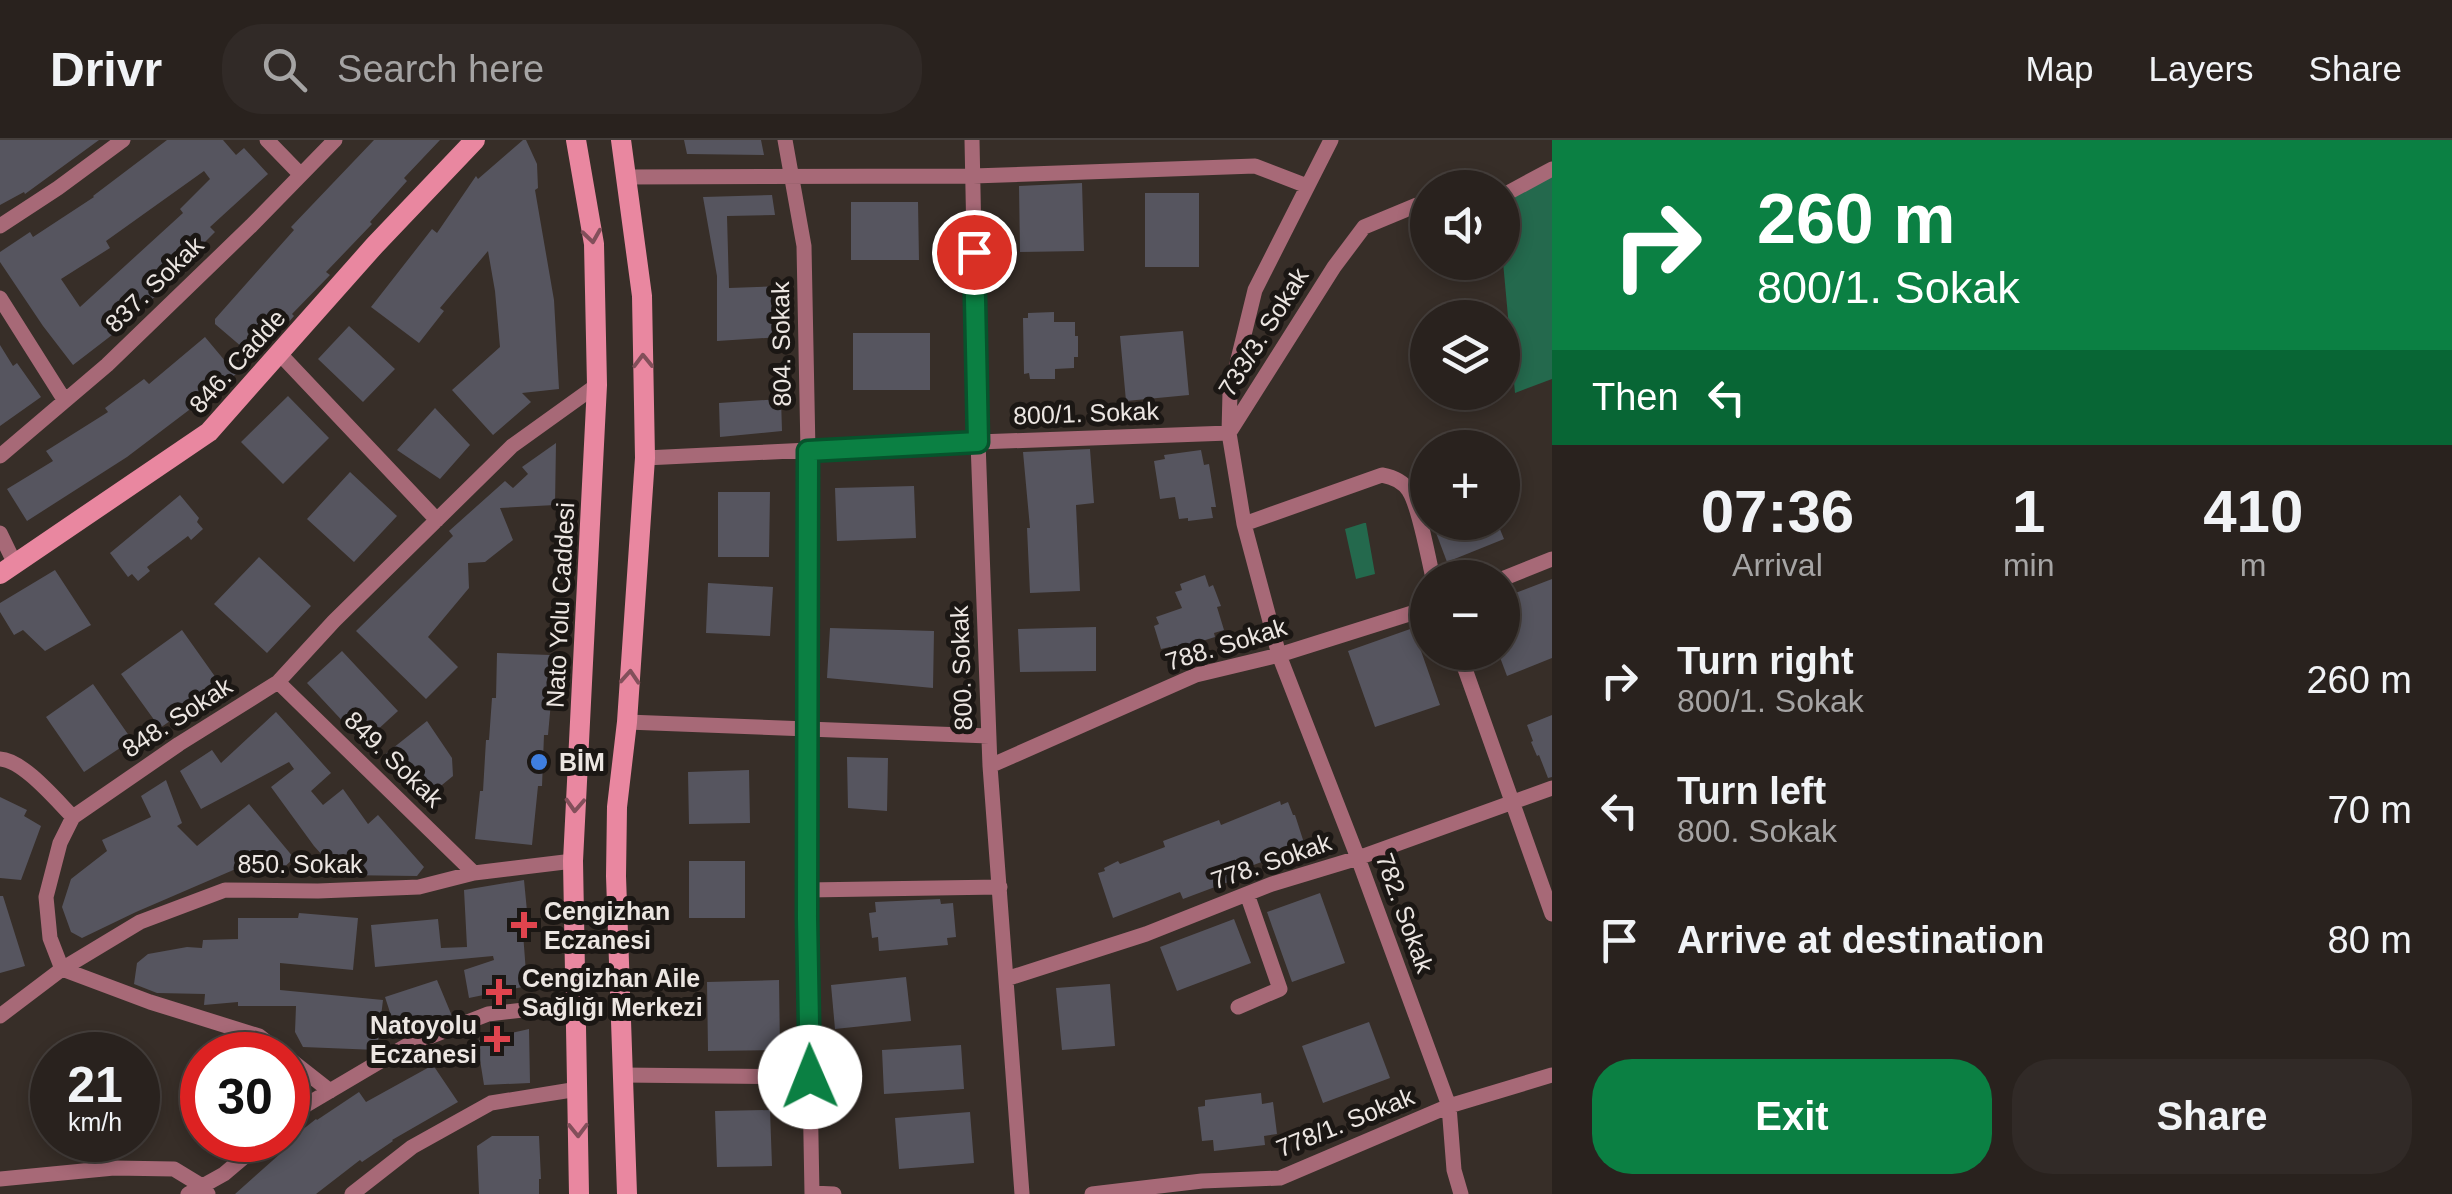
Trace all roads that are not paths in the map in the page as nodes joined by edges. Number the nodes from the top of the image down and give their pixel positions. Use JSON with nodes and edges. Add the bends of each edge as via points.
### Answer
{"nodes":[{"id":1,"x":123,"y":140,"type":"edge"},
{"id":2,"x":267,"y":140,"type":"edge"},
{"id":3,"x":335,"y":140,"type":"edge"},
{"id":4,"x":474,"y":140,"type":"edge"},
{"id":5,"x":576,"y":140,"type":"edge"},
{"id":6,"x":621,"y":140,"type":"edge"},
{"id":7,"x":785,"y":140,"type":"edge"},
{"id":8,"x":972,"y":140,"type":"edge"},
{"id":9,"x":1331,"y":140,"type":"edge"},
{"id":10,"x":1552,"y":170,"type":"edge"},
{"id":11,"x":300,"y":174,"type":"junction"},
{"id":12,"x":973,"y":176,"type":"junction"},
{"id":13,"x":626,"y":177,"type":"junction"},
{"id":14,"x":793,"y":177,"type":"junction"},
{"id":15,"x":1308,"y":186,"type":"junction"},
{"id":16,"x":1520,"y":187,"type":"edge"},
{"id":17,"x":1410,"y":207,"type":"edge"},
{"id":18,"x":0,"y":226,"type":"edge"},
{"id":19,"x":0,"y":298,"type":"edge"},
{"id":20,"x":279,"y":353,"type":"junction"},
{"id":21,"x":597,"y":386,"type":"junction"},
{"id":22,"x":65,"y":401,"type":"junction"},
{"id":23,"x":1228,"y":434,"type":"junction"},
{"id":24,"x":978,"y":442,"type":"junction"},
{"id":25,"x":808,"y":451,"type":"junction"},
{"id":26,"x":0,"y":456,"type":"edge"},
{"id":27,"x":645,"y":458,"type":"junction"},
{"id":28,"x":437,"y":520,"type":"junction"},
{"id":29,"x":1244,"y":524,"type":"junction"},
{"id":30,"x":0,"y":532,"type":"edge"},
{"id":31,"x":1552,"y":558,"type":"edge"},
{"id":32,"x":1428,"y":560,"type":"edge"},
{"id":33,"x":7,"y":569,"type":"edge"},
{"id":34,"x":1520,"y":571,"type":"edge"},
{"id":35,"x":1410,"y":614,"type":"edge"},
{"id":36,"x":1279,"y":655,"type":"junction"},
{"id":37,"x":1465,"y":670,"type":"edge"},
{"id":38,"x":278,"y":682,"type":"junction"},
{"id":39,"x":627,"y":722,"type":"junction"},
{"id":40,"x":807,"y":729,"type":"junction"},
{"id":41,"x":989,"y":736,"type":"junction"},
{"id":42,"x":0,"y":759,"type":"edge"},
{"id":43,"x":990,"y":766,"type":"junction"},
{"id":44,"x":1552,"y":788,"type":"edge"},
{"id":45,"x":1513,"y":804,"type":"junction"},
{"id":46,"x":73,"y":817,"type":"junction"},
{"id":47,"x":1358,"y":858,"type":"junction"},
{"id":48,"x":573,"y":861,"type":"junction"},
{"id":49,"x":474,"y":872,"type":"junction"},
{"id":50,"x":1000,"y":887,"type":"junction"},
{"id":51,"x":808,"y":890,"type":"junction"},
{"id":52,"x":1247,"y":894,"type":"junction"},
{"id":53,"x":1552,"y":914,"type":"edge"},
{"id":54,"x":62,"y":970,"type":"junction"},
{"id":55,"x":1006,"y":979,"type":"junction"},
{"id":56,"x":576,"y":1004,"type":"junction"},
{"id":57,"x":1238,"y":1007,"type":"dead end"},
{"id":58,"x":0,"y":1016,"type":"edge"},
{"id":59,"x":246,"y":1032,"type":"edge"},
{"id":60,"x":1552,"y":1075,"type":"edge"},
{"id":61,"x":310,"y":1076,"type":"edge"},
{"id":62,"x":622,"y":1076,"type":"junction"},
{"id":63,"x":810,"y":1077,"type":"junction"},
{"id":64,"x":578,"y":1089,"type":"junction"},
{"id":65,"x":330,"y":1091,"type":"junction"},
{"id":66,"x":310,"y":1103,"type":"edge"},
{"id":67,"x":1449,"y":1106,"type":"junction"},
{"id":68,"x":238,"y":1162,"type":"edge"},
{"id":69,"x":0,"y":1179,"type":"edge"},
{"id":70,"x":199,"y":1191,"type":"edge"},
{"id":71,"x":352,"y":1194,"type":"edge"},
{"id":72,"x":579,"y":1194,"type":"edge"},
{"id":73,"x":626,"y":1194,"type":"edge"},
{"id":74,"x":812,"y":1194,"type":"edge"},
{"id":75,"x":834,"y":1194,"type":"edge"},
{"id":76,"x":1022,"y":1194,"type":"edge"},
{"id":77,"x":1092,"y":1194,"type":"edge"},
{"id":78,"x":1460,"y":1194,"type":"edge"}],
"edges":[{"from":1,"to":18,"type":"street"},
{"from":2,"to":11,"type":"street"},
{"from":3,"to":11,"type":"street","name":"837. Sokak"},
{"from":4,"to":20,"type":"main road","name":"846. Cadde"},
{"from":5,"to":21,"type":"main road","name":"Nato Yolu Caddesi","one_way":true,"via":[[594,244]]},
{"from":6,"to":13,"type":"main road"},
{"from":7,"to":14,"type":"street","name":"804. Sokak"},
{"from":8,"to":12,"type":"street","name":"800. Sokak"},
{"from":9,"to":15,"type":"street"},
{"from":10,"to":16,"type":"street"},
{"from":11,"to":22,"type":"street","name":"837. Sokak"},
{"from":12,"to":14,"type":"street"},
{"from":12,"to":15,"type":"street","via":[[1256,166]]},
{"from":12,"to":24,"type":"street","name":"800. Sokak"},
{"from":13,"to":14,"type":"street"},
{"from":27,"to":13,"type":"main road","one_way":true,"via":[[642,296]]},
{"from":14,"to":25,"type":"street","name":"804. Sokak","via":[[804,246]]},
{"from":15,"to":23,"type":"street","via":[[1255,290],[1230,392]]},
{"from":17,"to":23,"type":"street","name":"733/3. Sokak","via":[[1364,227]]},
{"from":19,"to":22,"type":"street"},
{"from":20,"to":28,"type":"street"},
{"from":20,"to":33,"type":"main road","name":"846. Cadde","via":[[209,432]]},
{"from":21,"to":28,"type":"street","name":"848. Sokak","via":[[512,446]]},
{"from":21,"to":48,"type":"main road","name":"Nato Yolu Caddesi","one_way":true},
{"from":22,"to":26,"type":"street","name":"837. Sokak"},
{"from":23,"to":24,"type":"street","name":"800/1. Sokak"},
{"from":23,"to":29,"type":"street","name":"733/3. Sokak"},
{"from":24,"to":25,"type":"street","name":"800/1. Sokak"},
{"from":24,"to":41,"type":"street","name":"800. Sokak"},
{"from":25,"to":27,"type":"street","name":"800/1. Sokak"},
{"from":25,"to":40,"type":"street","name":"804. Sokak"},
{"from":39,"to":27,"type":"main road","one_way":true},
{"from":28,"to":38,"type":"street","name":"848. Sokak"},
{"from":29,"to":32,"type":"street","via":[[1388,476],[1412,498]]},
{"from":29,"to":36,"type":"street","name":"733/3. Sokak"},
{"from":30,"to":33,"type":"street"},
{"from":31,"to":34,"type":"street"},
{"from":35,"to":36,"type":"street","name":"788. Sokak"},
{"from":36,"to":43,"type":"street","name":"788. Sokak","via":[[1196,675]]},
{"from":36,"to":47,"type":"street","name":"782. Sokak"},
{"from":37,"to":45,"type":"street"},
{"from":38,"to":46,"type":"street","name":"848. Sokak"},
{"from":38,"to":49,"type":"street","name":"849. Sokak"},
{"from":39,"to":40,"type":"street"},
{"from":39,"to":62,"type":"main road","via":[[616,876]]},
{"from":40,"to":41,"type":"street"},
{"from":40,"to":51,"type":"street","name":"804. Sokak"},
{"from":41,"to":43,"type":"street","name":"800. Sokak"},
{"from":42,"to":46,"type":"street","via":[[30,775]]},
{"from":43,"to":50,"type":"street","name":"800. Sokak"},
{"from":44,"to":45,"type":"street","name":"778. Sokak"},
{"from":45,"to":47,"type":"street","name":"778. Sokak"},
{"from":45,"to":53,"type":"street"},
{"from":46,"to":54,"type":"street","via":[[46,897]]},
{"from":47,"to":52,"type":"street","name":"778. Sokak"},
{"from":47,"to":67,"type":"street","name":"782. Sokak"},
{"from":48,"to":49,"type":"street","name":"850. Sokak"},
{"from":48,"to":56,"type":"main road","name":"Nato Yolu Caddesi"},
{"from":49,"to":54,"type":"street","name":"850. Sokak","via":[[419,887],[226,890],[140,922]]},
{"from":50,"to":51,"type":"street"},
{"from":50,"to":55,"type":"street","name":"800. Sokak"},
{"from":51,"to":63,"type":"street","name":"804. Sokak"},
{"from":52,"to":55,"type":"street","name":"778. Sokak"},
{"from":52,"to":57,"type":"street","via":[[1280,989]]},
{"from":54,"to":58,"type":"street","name":"850. Sokak"},
{"from":54,"to":59,"type":"street"},
{"from":55,"to":76,"type":"street","name":"800. Sokak"},
{"from":56,"to":64,"type":"main road","name":"Nato Yolu Caddesi"},
{"from":56,"to":65,"type":"street","via":[[488,1014],[406,1046]]},
{"from":60,"to":67,"type":"street","name":"778/1. Sokak"},
{"from":61,"to":65,"type":"street"},
{"from":62,"to":63,"type":"street"},
{"from":62,"to":73,"type":"main road"},
{"from":63,"to":74,"type":"street","name":"804. Sokak"},
{"from":64,"to":71,"type":"street","via":[[491,1103],[412,1147]]},
{"from":64,"to":72,"type":"main road","name":"Nato Yolu Caddesi","one_way":true},
{"from":65,"to":66,"type":"street"},
{"from":67,"to":77,"type":"street","name":"778/1. Sokak","via":[[1280,1178]]},
{"from":67,"to":78,"type":"street","name":"782. Sokak"},
{"from":68,"to":70,"type":"street"},
{"from":69,"to":70,"type":"street","via":[[174,1169]]},
{"from":74,"to":75,"type":"street"}]}
